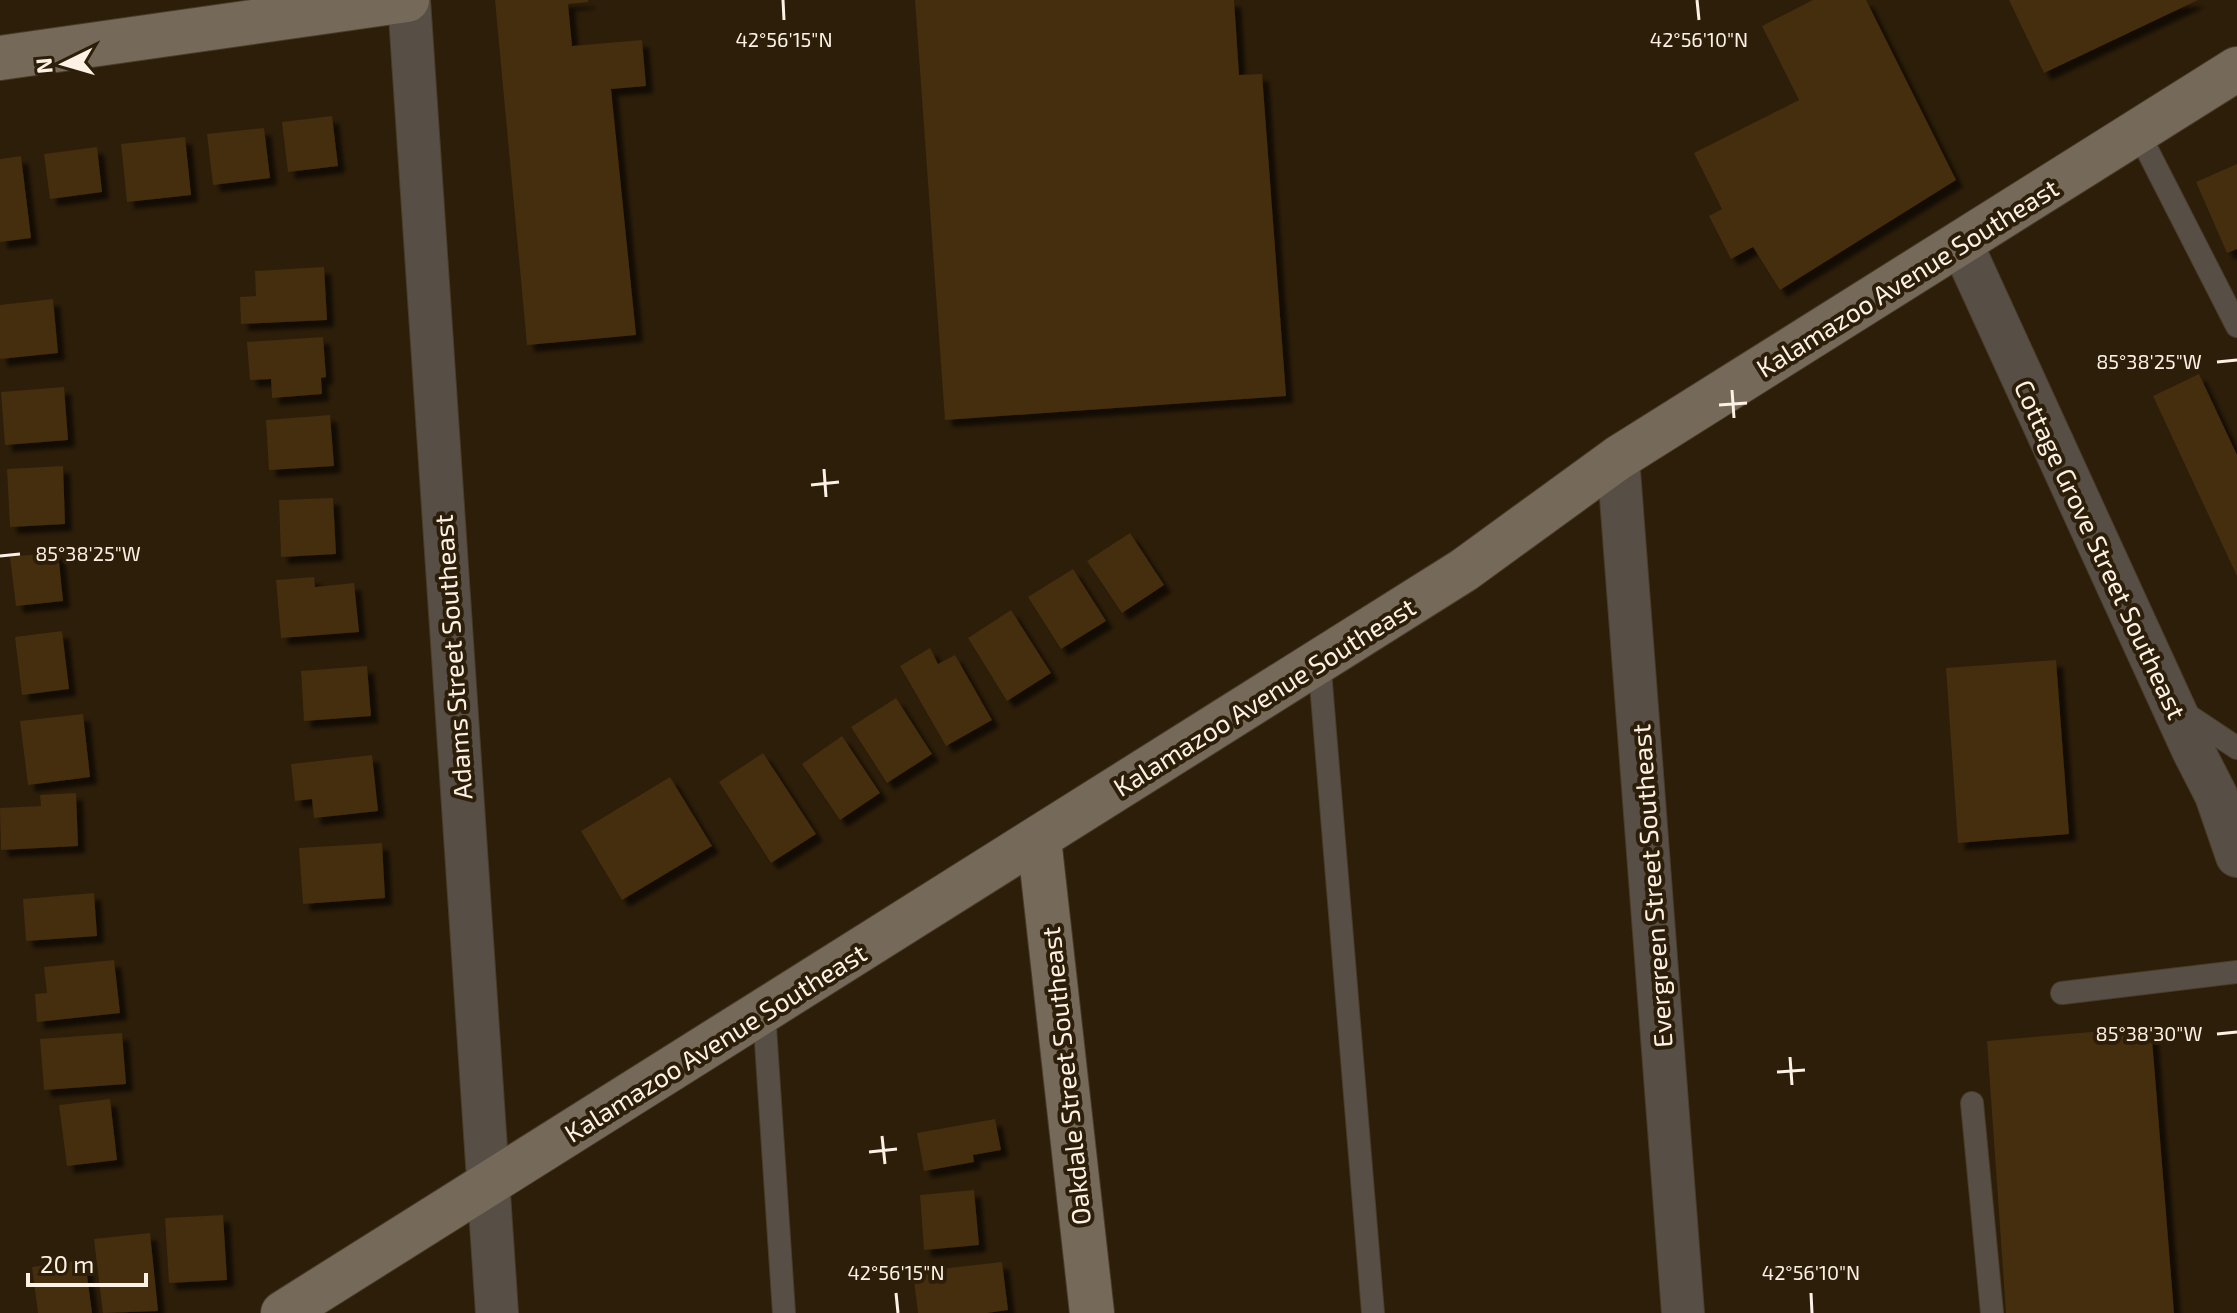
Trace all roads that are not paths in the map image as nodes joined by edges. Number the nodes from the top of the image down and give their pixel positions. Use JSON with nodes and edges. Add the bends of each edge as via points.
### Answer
{"nodes":[{"id":1,"x":408,"y":0,"type":"edge"},
{"id":2,"x":0,"y":58,"type":"edge"},
{"id":3,"x":2237,"y":69,"type":"edge"},
{"id":4,"x":2138,"y":132,"type":"junction"},
{"id":5,"x":1961,"y":243,"type":"junction"},
{"id":6,"x":2237,"y":326,"type":"edge"},
{"id":7,"x":1618,"y":458,"type":"junction"},
{"id":8,"x":1319,"y":659,"type":"junction"},
{"id":9,"x":2172,"y":704,"type":"junction"},
{"id":10,"x":2237,"y":748,"type":"edge"},
{"id":11,"x":1039,"y":839,"type":"junction"},
{"id":12,"x":2237,"y":856,"type":"edge"},
{"id":13,"x":2237,"y":972,"type":"edge"},
{"id":14,"x":2062,"y":993,"type":"dead end"},
{"id":15,"x":764,"y":1012,"type":"junction"},
{"id":16,"x":1972,"y":1103,"type":"dead end"},
{"id":17,"x":487,"y":1184,"type":"junction"},
{"id":18,"x":283,"y":1313,"type":"edge"},
{"id":19,"x":497,"y":1313,"type":"edge"},
{"id":20,"x":784,"y":1313,"type":"edge"},
{"id":21,"x":1092,"y":1313,"type":"edge"},
{"id":22,"x":1373,"y":1313,"type":"edge"},
{"id":23,"x":1683,"y":1313,"type":"edge"},
{"id":24,"x":1992,"y":1313,"type":"edge"}],
"edges":[{"from":1,"to":2,"type":"main road"},
{"from":1,"to":17,"type":"street","name":"Adams Street Southeast"},
{"from":3,"to":4,"type":"main road","name":"Kalamazoo Avenue Southeast"},
{"from":4,"to":5,"type":"main road","name":"Kalamazoo Avenue Southeast"},
{"from":4,"to":6,"type":"lane"},
{"from":5,"to":7,"type":"main road","name":"Kalamazoo Avenue Southeast"},
{"from":5,"to":9,"type":"street","name":"Cottage Grove Street Southeast"},
{"from":7,"to":8,"type":"main road","name":"Kalamazoo Avenue Southeast","via":[[1464,570]]},
{"from":7,"to":23,"type":"street","name":"Evergreen Street Southeast"},
{"from":8,"to":11,"type":"main road","name":"Kalamazoo Avenue Southeast"},
{"from":8,"to":22,"type":"lane"},
{"from":9,"to":10,"type":"lane"},
{"from":9,"to":12,"type":"street","name":"Cottage Grove Street Southeast","via":[[2216,795]]},
{"from":11,"to":15,"type":"main road","name":"Kalamazoo Avenue Southeast"},
{"from":11,"to":21,"type":"main road","name":"Oakdale Street Southeast"},
{"from":13,"to":14,"type":"lane"},
{"from":15,"to":17,"type":"main road","name":"Kalamazoo Avenue Southeast"},
{"from":15,"to":20,"type":"lane"},
{"from":16,"to":24,"type":"lane"},
{"from":17,"to":18,"type":"main road","name":"Kalamazoo Avenue Southeast"},
{"from":17,"to":19,"type":"street","name":"Adams Street Southeast"}]}
